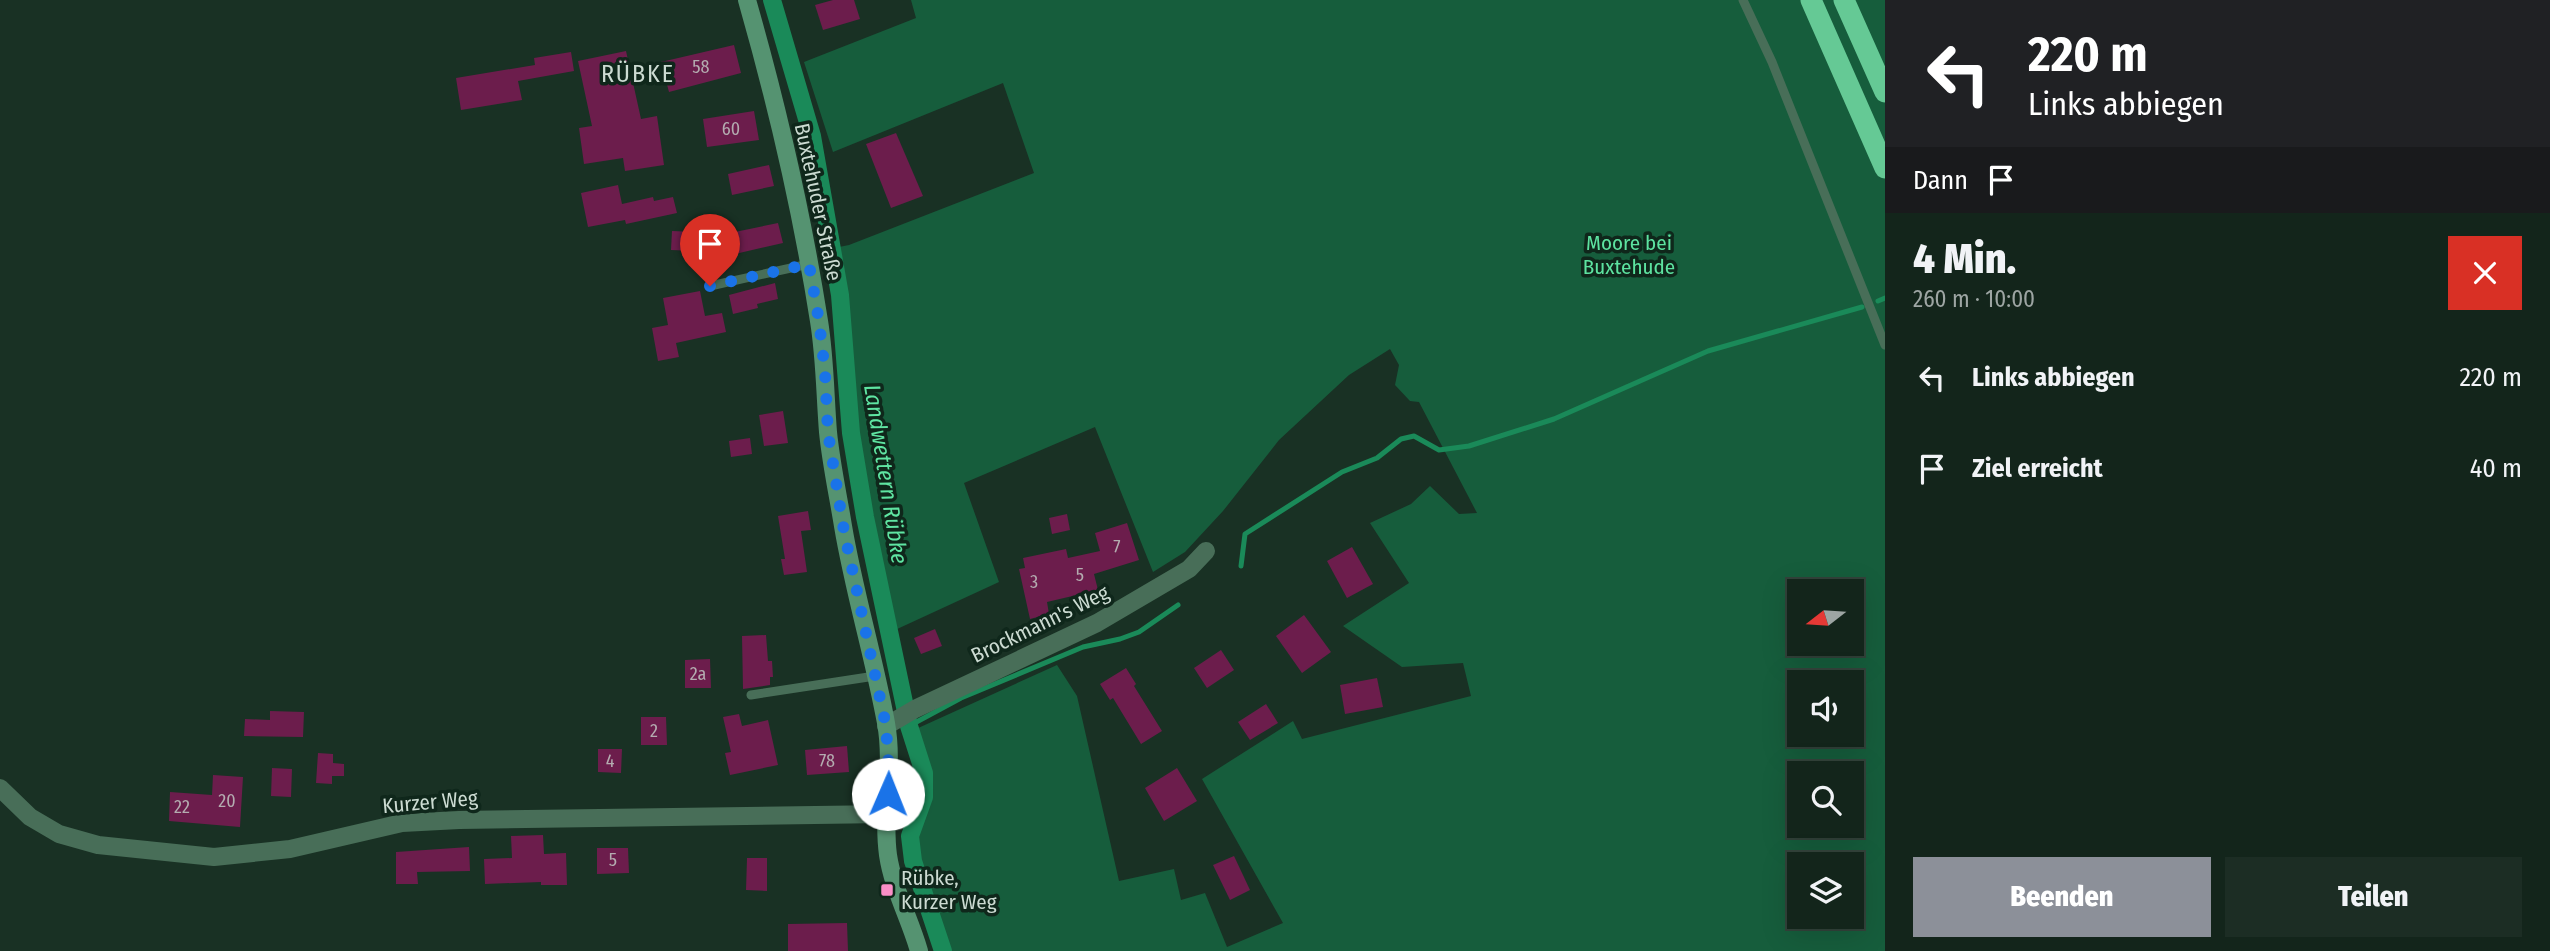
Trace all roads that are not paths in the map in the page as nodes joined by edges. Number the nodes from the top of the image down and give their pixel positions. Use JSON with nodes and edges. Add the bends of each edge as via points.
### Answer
{"nodes":[{"id":1,"x":747,"y":0,"type":"edge"},
{"id":2,"x":1743,"y":0,"type":"edge"},
{"id":3,"x":1811,"y":0,"type":"edge"},
{"id":4,"x":1844,"y":0,"type":"edge"},
{"id":5,"x":1885,"y":92,"type":"edge"},
{"id":6,"x":1885,"y":168,"type":"edge"},
{"id":7,"x":809,"y":264,"type":"junction"},
{"id":8,"x":710,"y":286,"type":"dead end"},
{"id":9,"x":1885,"y":345,"type":"edge"},
{"id":10,"x":1206,"y":551,"type":"dead end"},
{"id":11,"x":875,"y":676,"type":"junction"},
{"id":12,"x":751,"y":695,"type":"dead end"},
{"id":13,"x":892,"y":722,"type":"junction"},
{"id":14,"x":0,"y":788,"type":"edge"},
{"id":15,"x":886,"y":814,"type":"junction"},
{"id":16,"x":919,"y":951,"type":"edge"}],
"edges":[{"from":1,"to":7,"type":"street","name":"Buxtehuder Straße","via":[[766,64]]},
{"from":2,"to":9,"type":"lane"},
{"from":3,"to":6,"type":"highway"},
{"from":4,"to":5,"type":"highway"},
{"from":7,"to":8,"type":"lane"},
{"from":7,"to":11,"type":"street","name":"Buxtehuder Straße","via":[[821,334],[828,433]]},
{"from":10,"to":13,"type":"street","name":"Brockmann's Weg","via":[[1189,569],[1106,618]]},
{"from":11,"to":12,"type":"lane"},
{"from":11,"to":13,"type":"street","name":"Buxtehuder Straße"},
{"from":13,"to":15,"type":"street","name":"Buxtehuder Straße"},
{"from":14,"to":15,"type":"street","name":"Kurzer Weg","via":[[30,817],[59,834],[98,845],[214,857],[290,849],[402,823],[448,820]]},
{"from":15,"to":16,"type":"street","name":"Buxtehuder Straße","via":[[888,855]]}]}
